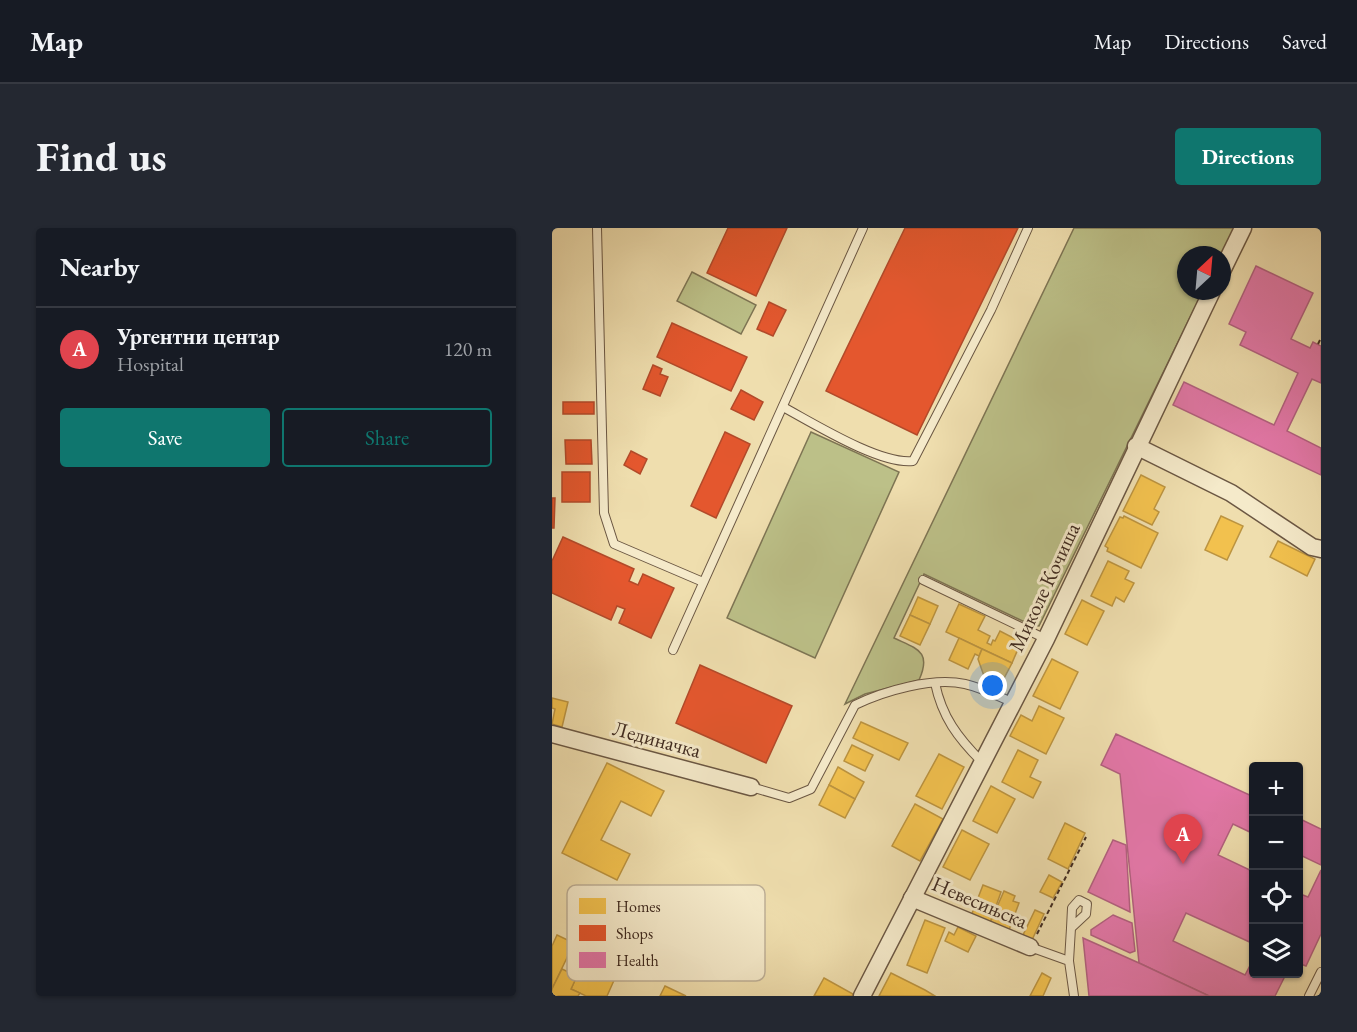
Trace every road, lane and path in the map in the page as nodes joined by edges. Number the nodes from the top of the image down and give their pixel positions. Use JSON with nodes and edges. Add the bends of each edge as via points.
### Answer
{"nodes":[{"id":1,"x":597,"y":228,"type":"edge"},
{"id":2,"x":863,"y":228,"type":"edge"},
{"id":3,"x":1028,"y":228,"type":"edge"},
{"id":4,"x":1243,"y":228,"type":"edge"},
{"id":5,"x":1231,"y":253,"type":"edge"},
{"id":6,"x":1208,"y":300,"type":"edge"},
{"id":7,"x":1321,"y":338,"type":"edge"},
{"id":8,"x":1318,"y":344,"type":"dead end"},
{"id":9,"x":783,"y":407,"type":"junction"},
{"id":10,"x":1136,"y":446,"type":"junction"},
{"id":11,"x":1321,"y":549,"type":"edge"},
{"id":12,"x":922,"y":580,"type":"dead end"},
{"id":13,"x":703,"y":582,"type":"junction"},
{"id":14,"x":1046,"y":639,"type":"junction"},
{"id":15,"x":673,"y":650,"type":"dead end"},
{"id":16,"x":935,"y":684,"type":"junction"},
{"id":17,"x":1014,"y":703,"type":"junction"},
{"id":18,"x":552,"y":734,"type":"edge"},
{"id":19,"x":983,"y":763,"type":"junction"},
{"id":20,"x":752,"y":786,"type":"joint"},
{"id":21,"x":1086,"y":837,"type":"dead end"},
{"id":22,"x":912,"y":898,"type":"junction"},
{"id":23,"x":1071,"y":928,"type":"dead end"},
{"id":24,"x":1030,"y":947,"type":"junction"},
{"id":25,"x":1069,"y":961,"type":"junction"},
{"id":26,"x":1321,"y":972,"type":"edge"},
{"id":27,"x":862,"y":996,"type":"edge"},
{"id":28,"x":1074,"y":996,"type":"edge"},
{"id":29,"x":1309,"y":996,"type":"edge"}],
"edges":[{"from":1,"to":13,"type":"lane","via":[[604,513],[614,544]]},
{"from":2,"to":9,"type":"lane"},
{"from":3,"to":9,"type":"lane","via":[[913,462],[878,456]]},
{"from":4,"to":5,"type":"street"},
{"from":6,"to":10,"type":"street","name":"Миколе Кочиша"},
{"from":7,"to":8,"type":"path"},
{"from":9,"to":13,"type":"lane"},
{"from":10,"to":11,"type":"street","via":[[1231,493],[1312,547]]},
{"from":10,"to":14,"type":"street","name":"Миколе Кочиша"},
{"from":12,"to":14,"type":"lane"},
{"from":13,"to":15,"type":"lane"},
{"from":14,"to":17,"type":"street","name":"Миколе Кочиша"},
{"from":16,"to":17,"type":"lane","via":[[964,684]]},
{"from":16,"to":19,"type":"lane","via":[[939,706],[951,727]]},
{"from":16,"to":20,"type":"lane","via":[[855,705],[812,789],[789,798]]},
{"from":17,"to":19,"type":"street","name":"Миколе Кочиша"},
{"from":18,"to":20,"type":"street","name":"Лединачка"},
{"from":19,"to":22,"type":"street","name":"Миколе Кочиша"},
{"from":21,"to":24,"type":"path"},
{"from":22,"to":24,"type":"street","name":"Невесињска"},
{"from":22,"to":27,"type":"street","name":"Миколе Кочиша"},
{"from":23,"to":25,"type":"lane"},
{"from":24,"to":25,"type":"lane"},
{"from":25,"to":28,"type":"lane"},
{"from":26,"to":29,"type":"lane"}]}
